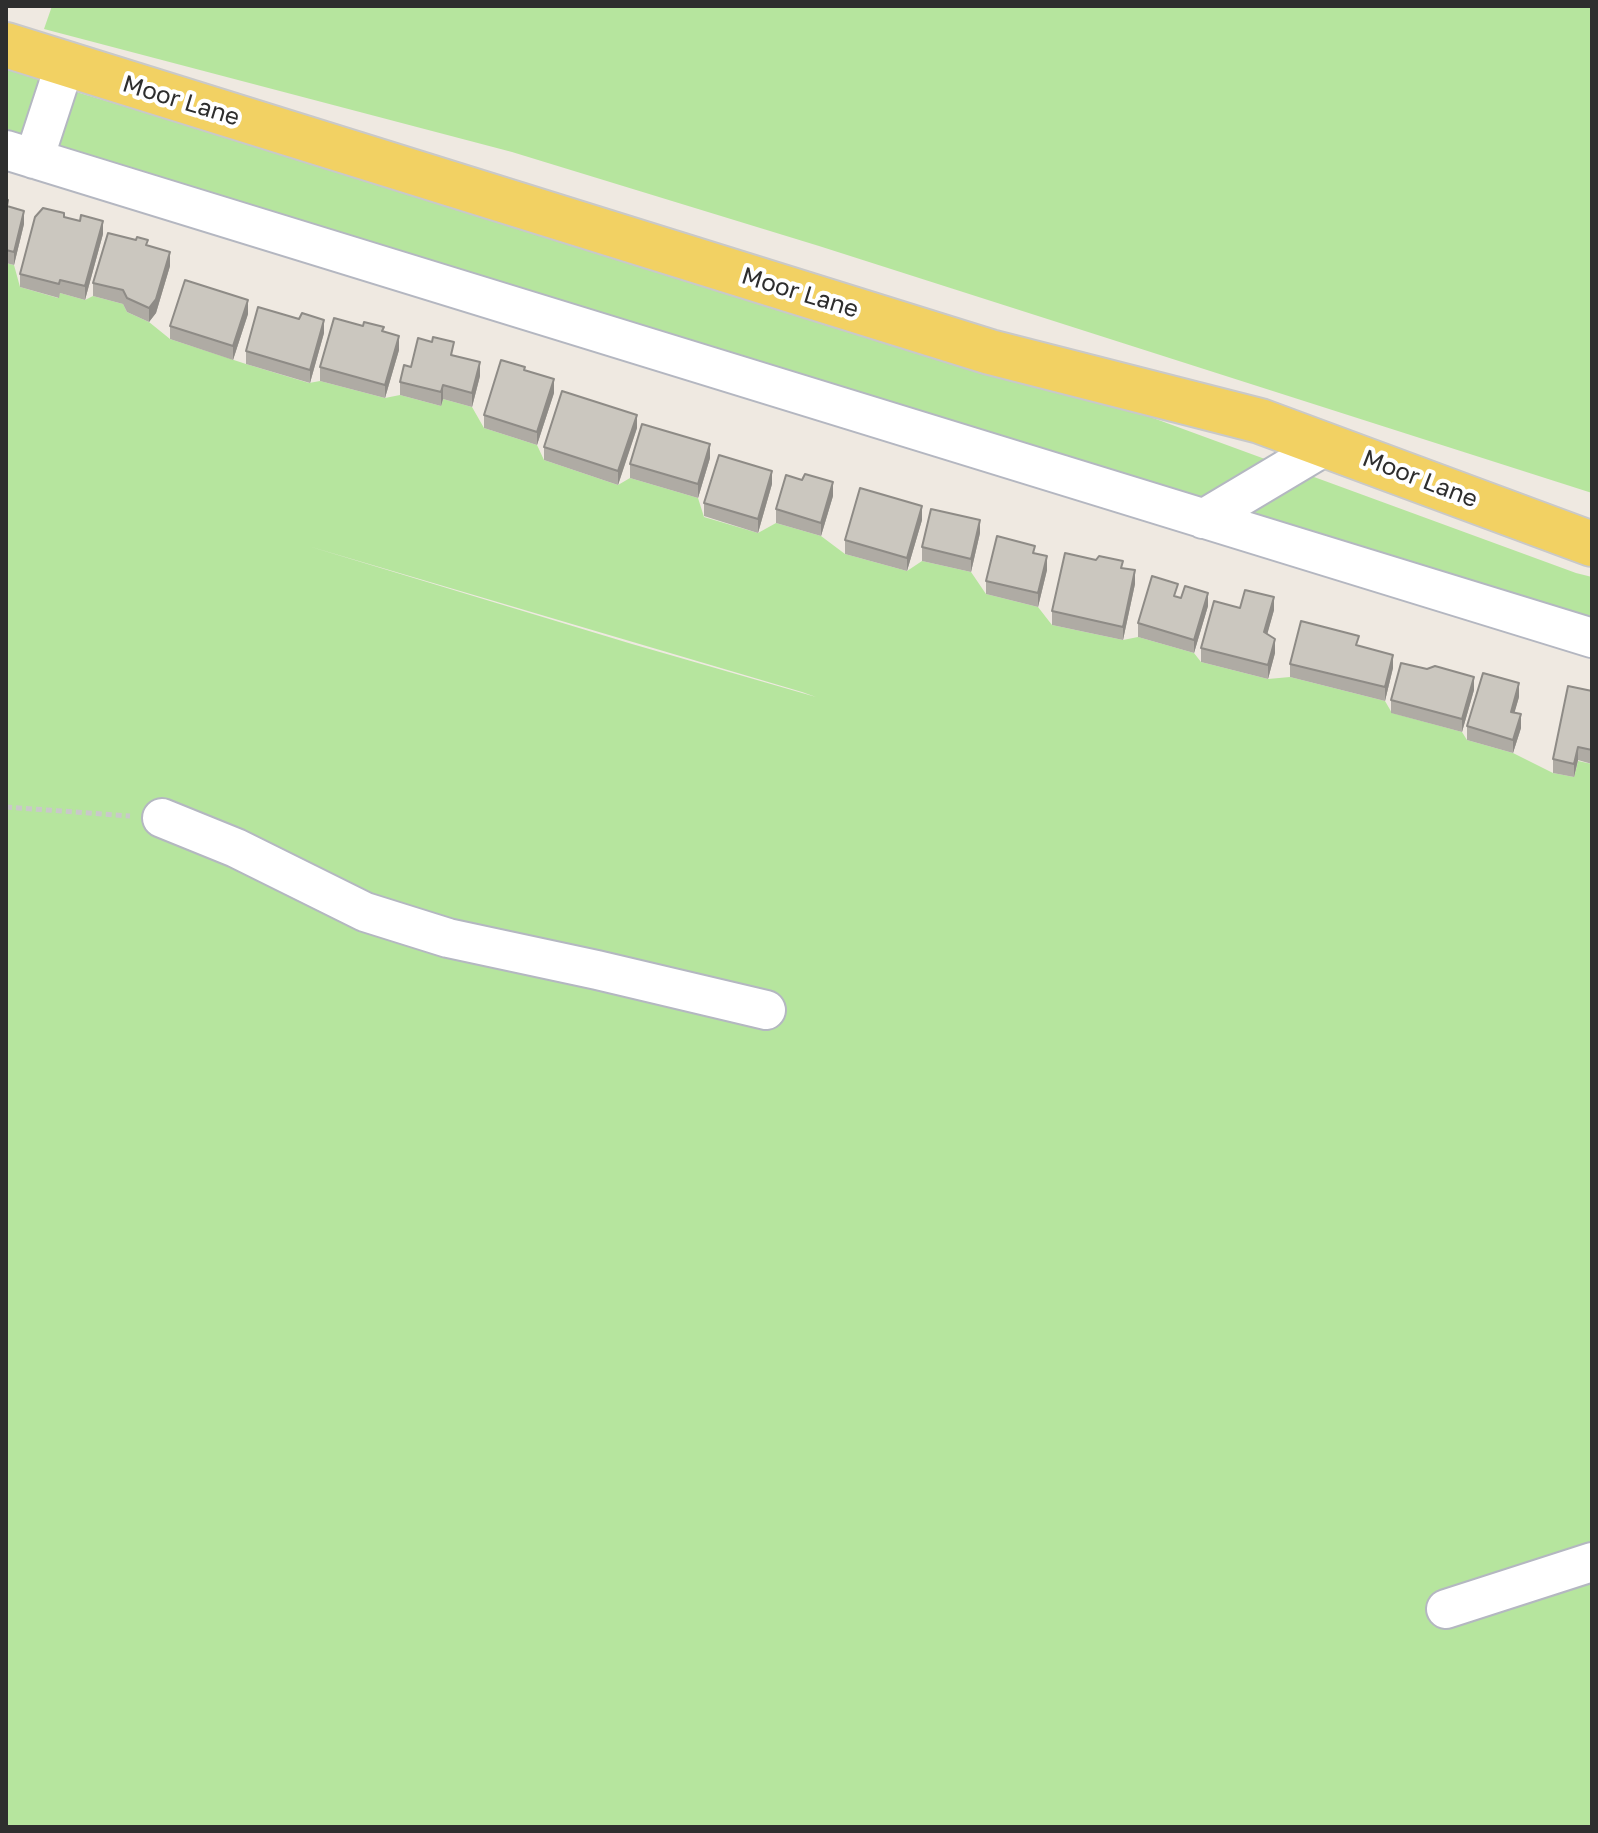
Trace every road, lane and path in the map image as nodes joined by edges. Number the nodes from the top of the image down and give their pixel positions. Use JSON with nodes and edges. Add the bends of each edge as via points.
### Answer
{"nodes":[{"id":1,"x":6,"y":45,"type":"edge"},
{"id":2,"x":65,"y":64,"type":"junction"},
{"id":3,"x":20,"y":155,"type":"edge"},
{"id":4,"x":1327,"y":445,"type":"junction"},
{"id":5,"x":1203,"y":519,"type":"junction"},
{"id":6,"x":1592,"y":544,"type":"edge"},
{"id":7,"x":1592,"y":638,"type":"edge"},
{"id":8,"x":162,"y":818,"type":"dead end"},
{"id":9,"x":766,"y":1010,"type":"dead end"},
{"id":10,"x":1592,"y":1562,"type":"edge"},
{"id":11,"x":1446,"y":1609,"type":"dead end"}],
"edges":[{"from":1,"to":2,"type":"main road","name":"Moor Lane"},
{"from":2,"to":3,"type":"street"},
{"from":2,"to":4,"type":"main road","name":"Moor Lane","via":[[990,352],[1260,421]]},
{"from":3,"to":5,"type":"street"},
{"from":4,"to":5,"type":"street"},
{"from":4,"to":6,"type":"main road","name":"Moor Lane"},
{"from":5,"to":7,"type":"street"},
{"from":8,"to":9,"type":"street","via":[[393,921]]},
{"from":10,"to":11,"type":"street"}]}
